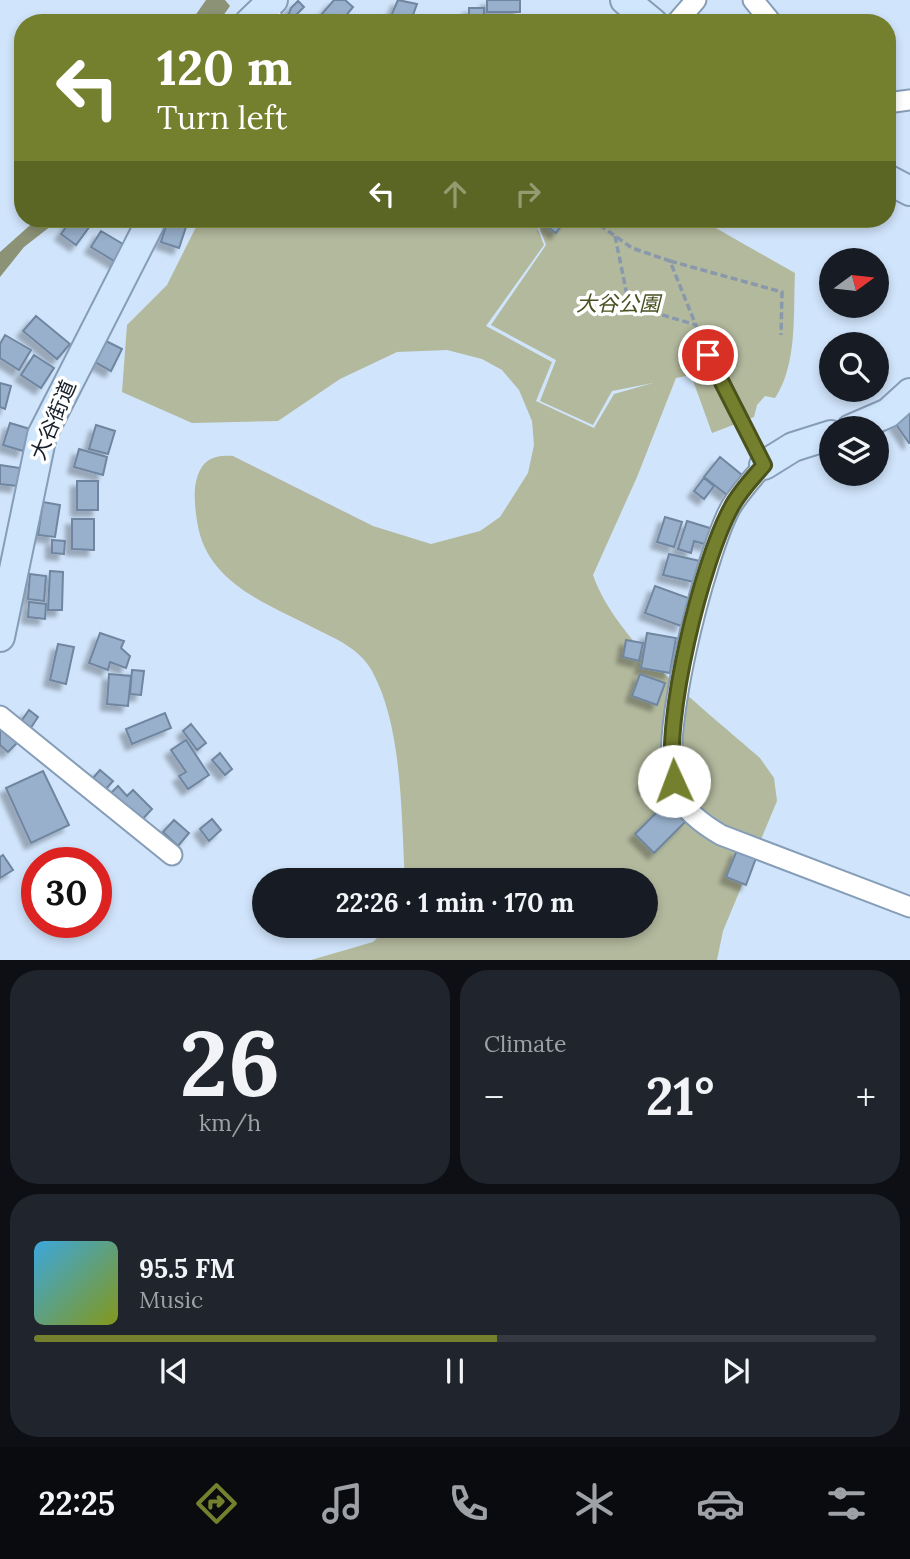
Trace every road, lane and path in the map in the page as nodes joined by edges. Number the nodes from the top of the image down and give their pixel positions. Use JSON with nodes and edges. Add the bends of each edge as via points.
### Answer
{"nodes":[{"id":1,"x":625,"y":0,"type":"edge"},
{"id":2,"x":696,"y":0,"type":"edge"},
{"id":3,"x":753,"y":0,"type":"edge"},
{"id":4,"x":653,"y":14,"type":"edge"},
{"id":5,"x":679,"y":14,"type":"edge"},
{"id":6,"x":765,"y":14,"type":"edge"},
{"id":7,"x":147,"y":228,"type":"edge"},
{"id":8,"x":603,"y":228,"type":"edge"},
{"id":9,"x":615,"y":236,"type":"junction"},
{"id":10,"x":670,"y":261,"type":"junction"},
{"id":11,"x":696,"y":325,"type":"junction"},
{"id":12,"x":781,"y":335,"type":"dead end"},
{"id":13,"x":708,"y":355,"type":"joint"},
{"id":14,"x":910,"y":393,"type":"edge"},
{"id":15,"x":881,"y":416,"type":"edge"},
{"id":16,"x":819,"y":439,"type":"edge"},
{"id":17,"x":764,"y":465,"type":"junction"},
{"id":18,"x":0,"y":637,"type":"edge"},
{"id":19,"x":0,"y":716,"type":"edge"},
{"id":20,"x":172,"y":855,"type":"dead end"},
{"id":21,"x":910,"y":907,"type":"edge"}],
"edges":[{"from":1,"to":4,"type":"main road"},
{"from":2,"to":5,"type":"street"},
{"from":3,"to":6,"type":"street"},
{"from":7,"to":18,"type":"main road","name":"大谷街道","via":[[42,435]]},
{"from":8,"to":9,"type":"path"},
{"from":9,"to":10,"type":"path","via":[[632,248]]},
{"from":9,"to":11,"type":"path","via":[[629,305]]},
{"from":10,"to":11,"type":"path"},
{"from":10,"to":12,"type":"path","via":[[782,292]]},
{"from":11,"to":13,"type":"path"},
{"from":13,"to":17,"type":"lane"},
{"from":14,"to":15,"type":"main road"},
{"from":16,"to":17,"type":"main road","via":[[793,447]]},
{"from":17,"to":21,"type":"street","via":[[732,506],[715,543],[694,617],[673,732],[671,766],[677,795],[700,822],[720,835]]},
{"from":19,"to":20,"type":"street"}]}
